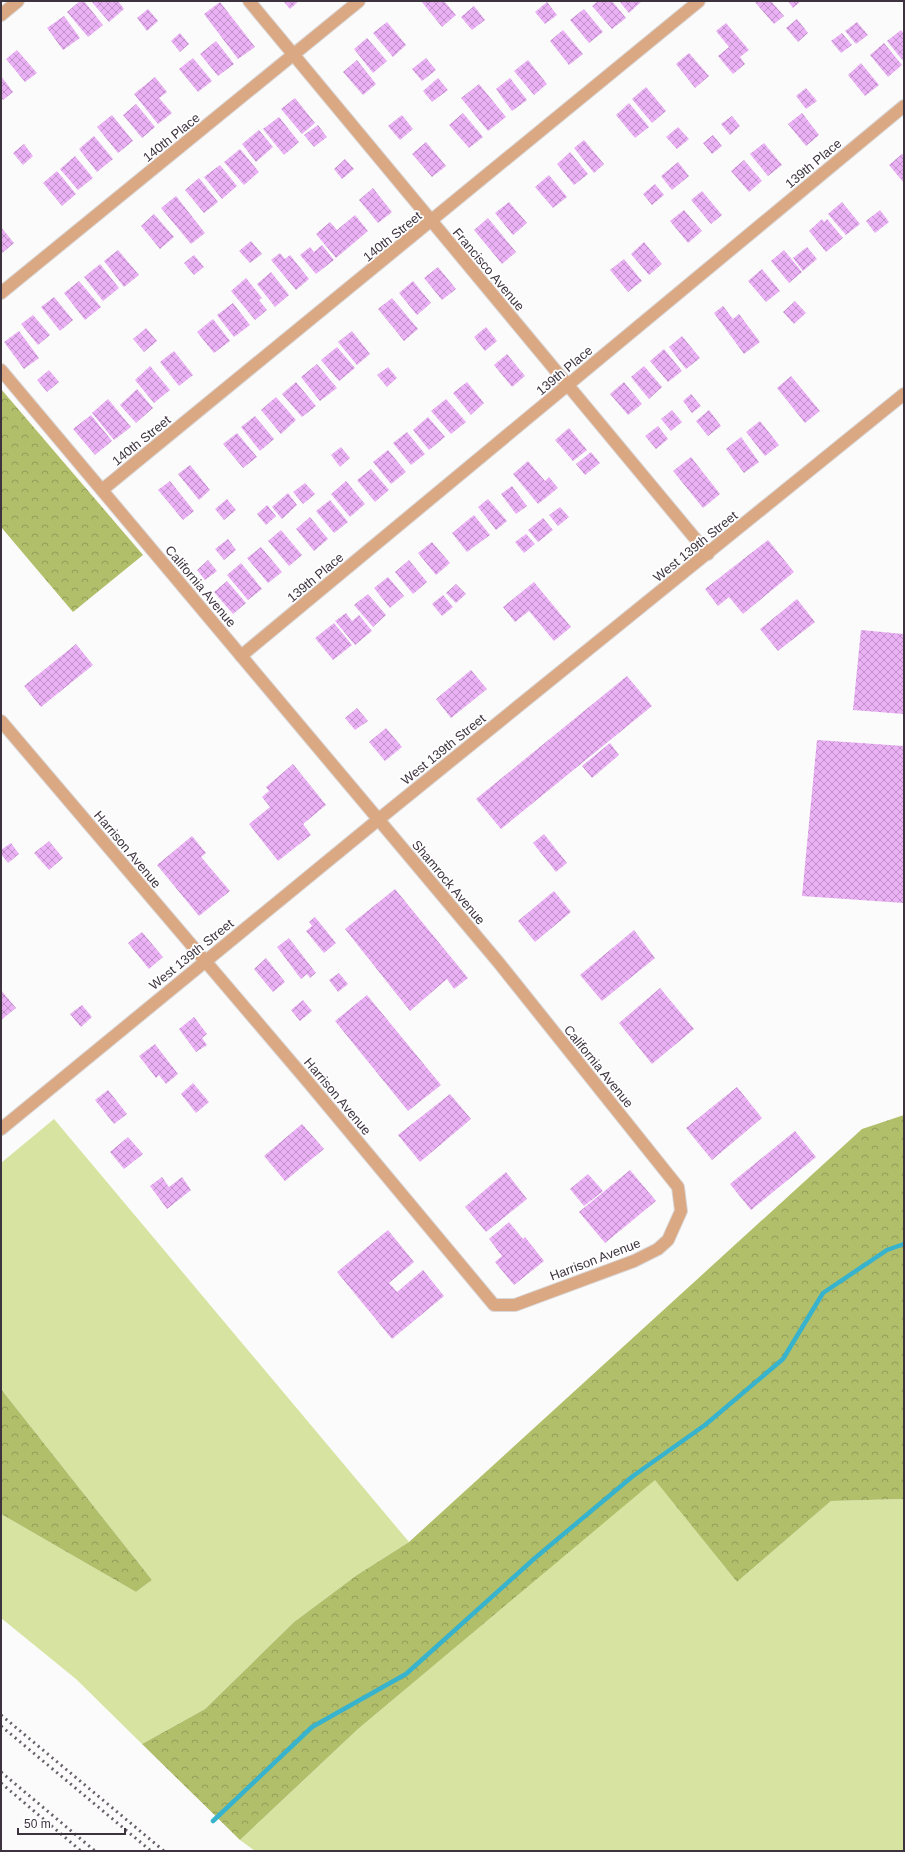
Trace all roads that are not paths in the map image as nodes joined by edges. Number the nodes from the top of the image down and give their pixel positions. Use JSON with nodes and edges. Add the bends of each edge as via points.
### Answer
{"nodes":[{"id":1,"x":18,"y":1,"type":"edge"},
{"id":2,"x":249,"y":1,"type":"edge"},
{"id":3,"x":359,"y":1,"type":"edge"},
{"id":4,"x":699,"y":1,"type":"edge"},
{"id":5,"x":1,"y":15,"type":"edge"},
{"id":6,"x":294,"y":55,"type":"junction"},
{"id":7,"x":904,"y":106,"type":"edge"},
{"id":8,"x":432,"y":222,"type":"junction"},
{"id":9,"x":1,"y":293,"type":"edge"},
{"id":10,"x":1,"y":370,"type":"edge"},
{"id":11,"x":568,"y":385,"type":"junction"},
{"id":12,"x":904,"y":394,"type":"edge"},
{"id":13,"x":102,"y":490,"type":"junction"},
{"id":14,"x":708,"y":554,"type":"junction"},
{"id":15,"x":241,"y":656,"type":"junction"},
{"id":16,"x":1,"y":721,"type":"edge"},
{"id":17,"x":379,"y":819,"type":"junction"},
{"id":18,"x":205,"y":961,"type":"junction"},
{"id":19,"x":499,"y":963,"type":"joint"},
{"id":20,"x":1,"y":1129,"type":"edge"},
{"id":21,"x":678,"y":1187,"type":"joint"}],
"edges":[{"from":1,"to":5,"type":"street"},
{"from":2,"to":6,"type":"street","name":"Francisco Avenue"},
{"from":3,"to":6,"type":"street","name":"140th Place"},
{"from":4,"to":8,"type":"street","name":"140th Street"},
{"from":6,"to":8,"type":"street","name":"Francisco Avenue"},
{"from":6,"to":9,"type":"street","name":"140th Place"},
{"from":7,"to":11,"type":"street","name":"139th Place"},
{"from":8,"to":11,"type":"street","name":"Francisco Avenue"},
{"from":8,"to":13,"type":"street","name":"140th Street"},
{"from":10,"to":13,"type":"street","name":"California Avenue"},
{"from":11,"to":14,"type":"street","name":"Francisco Avenue"},
{"from":11,"to":15,"type":"street","name":"139th Place"},
{"from":12,"to":14,"type":"street","name":"West 139th Street"},
{"from":13,"to":15,"type":"street","name":"California Avenue"},
{"from":14,"to":17,"type":"street","name":"West 139th Street"},
{"from":15,"to":17,"type":"street","name":"California Avenue"},
{"from":16,"to":18,"type":"street","name":"Harrison Avenue"},
{"from":17,"to":18,"type":"street","name":"West 139th Street"},
{"from":17,"to":19,"type":"street","name":"Shamrock Avenue"},
{"from":18,"to":20,"type":"street","name":"West 139th Street"},
{"from":18,"to":21,"type":"street","name":"Harrison Avenue","via":[[494,1305],[514,1305],[634,1261],[658,1249],[668,1240],[681,1211]]},
{"from":19,"to":21,"type":"street","name":"California Avenue"}]}
